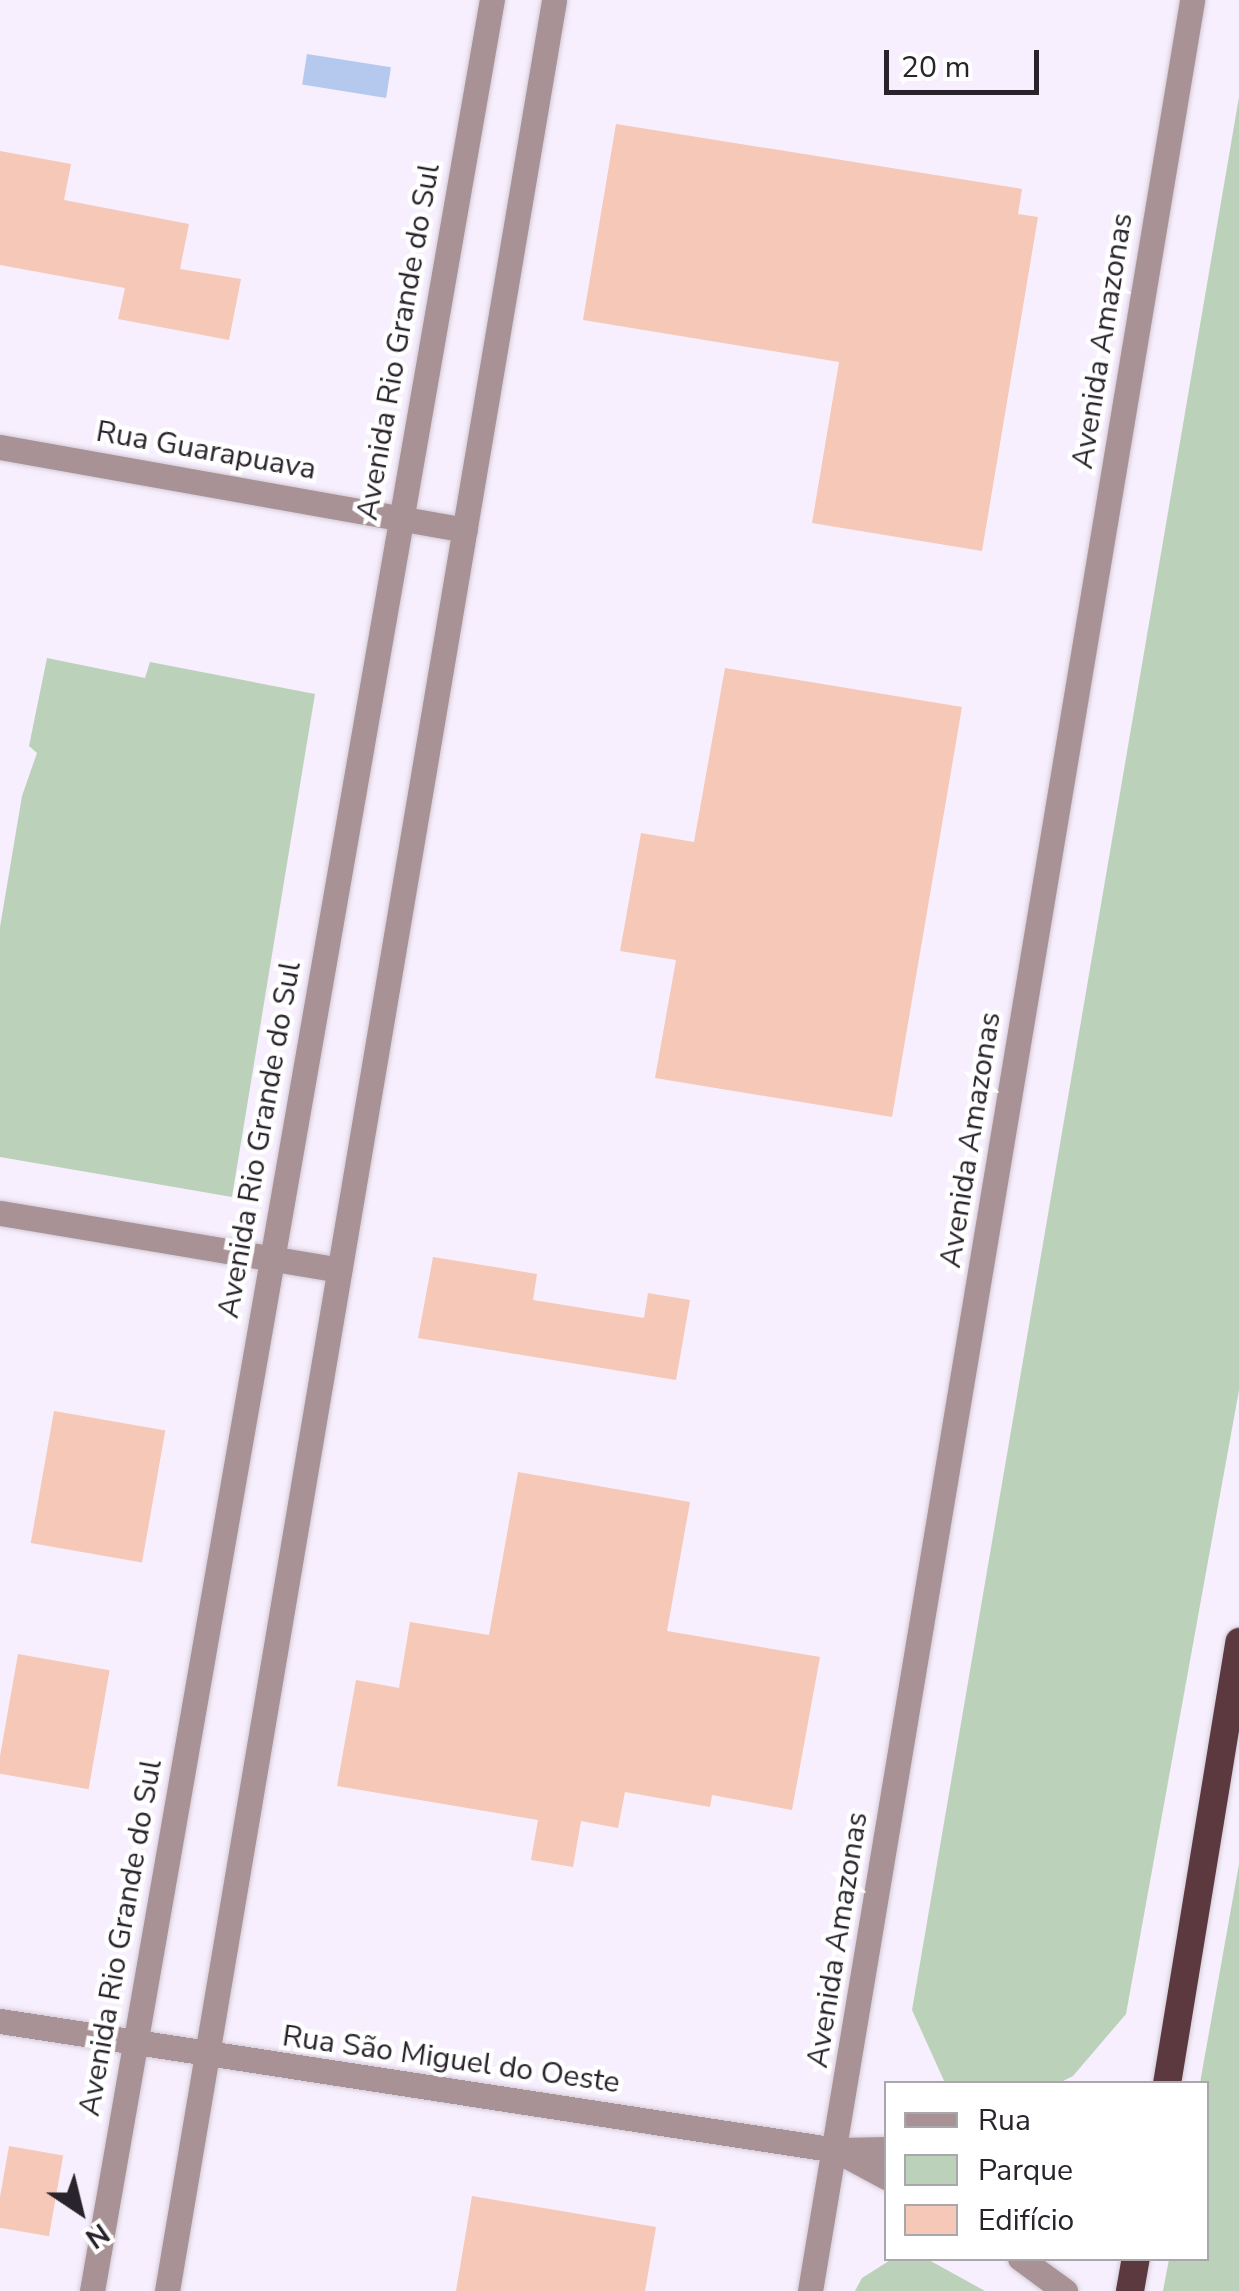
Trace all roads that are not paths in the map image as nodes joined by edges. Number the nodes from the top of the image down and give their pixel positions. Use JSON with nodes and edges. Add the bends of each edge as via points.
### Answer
{"nodes":[{"id":1,"x":492,"y":0,"type":"edge"},
{"id":2,"x":554,"y":0,"type":"edge"},
{"id":3,"x":1192,"y":0,"type":"edge"},
{"id":4,"x":0,"y":447,"type":"edge"},
{"id":5,"x":401,"y":519,"type":"junction"},
{"id":6,"x":465,"y":530,"type":"junction"},
{"id":7,"x":0,"y":1213,"type":"edge"},
{"id":8,"x":272,"y":1259,"type":"junction"},
{"id":9,"x":339,"y":1270,"type":"junction"},
{"id":10,"x":1239,"y":1642,"type":"edge"},
{"id":11,"x":0,"y":2021,"type":"edge"},
{"id":12,"x":135,"y":2044,"type":"junction"},
{"id":13,"x":208,"y":2058,"type":"junction"},
{"id":14,"x":1167,"y":2081,"type":"edge"},
{"id":15,"x":884,"y":2149,"type":"edge"},
{"id":16,"x":836,"y":2150,"type":"junction"},
{"id":17,"x":884,"y":2176,"type":"edge"},
{"id":18,"x":1024,"y":2261,"type":"edge"},
{"id":19,"x":1135,"y":2261,"type":"edge"},
{"id":20,"x":92,"y":2291,"type":"edge"},
{"id":21,"x":167,"y":2291,"type":"edge"},
{"id":22,"x":810,"y":2291,"type":"edge"},
{"id":23,"x":1064,"y":2291,"type":"edge"},
{"id":24,"x":1130,"y":2291,"type":"edge"}],
"edges":[{"from":1,"to":5,"type":"street","name":"Avenida Rio Grande do Sul"},
{"from":2,"to":6,"type":"street"},
{"from":3,"to":16,"type":"street","name":"Avenida Amazonas"},
{"from":4,"to":5,"type":"street","name":"Rua Guarapuava"},
{"from":5,"to":6,"type":"street","name":"Rua Guarapuava"},
{"from":5,"to":8,"type":"street","name":"Avenida Rio Grande do Sul"},
{"from":6,"to":9,"type":"street"},
{"from":7,"to":8,"type":"street"},
{"from":8,"to":9,"type":"street"},
{"from":8,"to":12,"type":"street","name":"Avenida Rio Grande do Sul"},
{"from":9,"to":13,"type":"street"},
{"from":10,"to":14,"type":"highway"},
{"from":11,"to":12,"type":"street","name":"Rua São Miguel do Oeste"},
{"from":12,"to":13,"type":"street","name":"Rua São Miguel do Oeste"},
{"from":12,"to":20,"type":"street","name":"Avenida Rio Grande do Sul"},
{"from":13,"to":16,"type":"street","name":"Rua São Miguel do Oeste"},
{"from":13,"to":21,"type":"street"},
{"from":15,"to":16,"type":"street"},
{"from":16,"to":17,"type":"street","name":"Rua São Miguel do Oeste"},
{"from":16,"to":22,"type":"street","name":"Avenida Amazonas"},
{"from":18,"to":23,"type":"street"},
{"from":19,"to":24,"type":"highway"}]}
